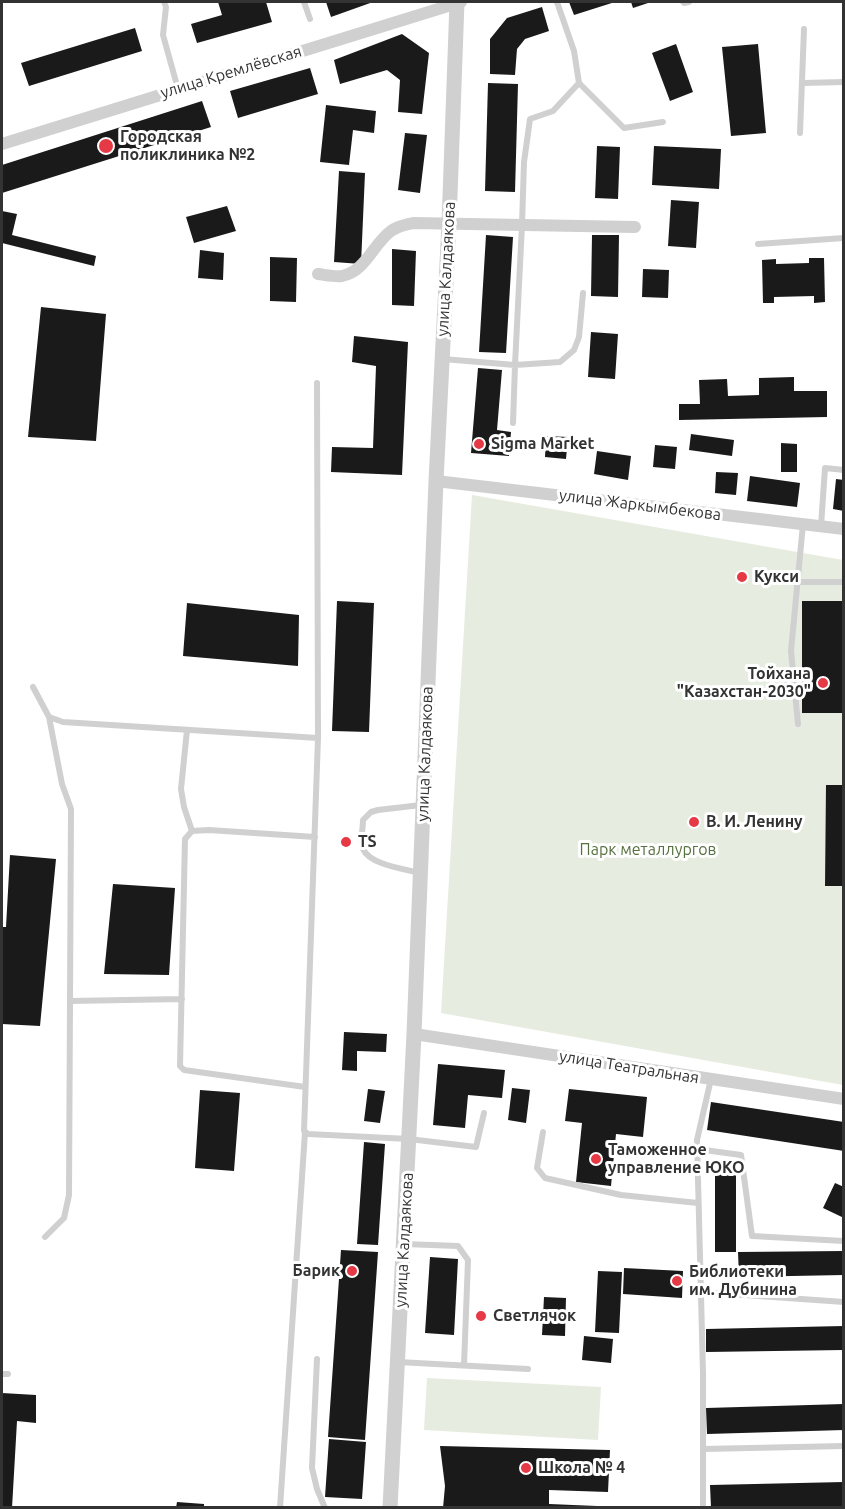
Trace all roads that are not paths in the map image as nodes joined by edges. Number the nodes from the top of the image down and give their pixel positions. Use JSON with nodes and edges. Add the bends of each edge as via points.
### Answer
{"nodes":[{"id":1,"x":164,"y":2,"type":"edge"},
{"id":2,"x":304,"y":2,"type":"edge"},
{"id":3,"x":459,"y":2,"type":"edge"},
{"id":4,"x":557,"y":2,"type":"edge"},
{"id":5,"x":683,"y":2,"type":"edge"},
{"id":6,"x":689,"y":2,"type":"edge"},
{"id":7,"x":310,"y":19,"type":"dead end"},
{"id":8,"x":804,"y":29,"type":"dead end"},
{"id":9,"x":843,"y":82,"type":"edge"},
{"id":10,"x":579,"y":83,"type":"junction"},
{"id":11,"x":803,"y":83,"type":"junction"},
{"id":12,"x":178,"y":89,"type":"junction"},
{"id":13,"x":663,"y":122,"type":"dead end"},
{"id":14,"x":800,"y":133,"type":"dead end"},
{"id":15,"x":2,"y":144,"type":"edge"},
{"id":16,"x":449,"y":224,"type":"junction"},
{"id":17,"x":522,"y":225,"type":"junction"},
{"id":18,"x":635,"y":227,"type":"dead end"},
{"id":19,"x":843,"y":238,"type":"edge"},
{"id":20,"x":758,"y":244,"type":"dead end"},
{"id":21,"x":318,"y":274,"type":"dead end"},
{"id":22,"x":583,"y":293,"type":"dead end"},
{"id":23,"x":442,"y":359,"type":"junction"},
{"id":24,"x":515,"y":365,"type":"junction"},
{"id":25,"x":317,"y":383,"type":"dead end"},
{"id":26,"x":513,"y":423,"type":"dead end"},
{"id":27,"x":843,"y":470,"type":"edge"},
{"id":28,"x":436,"y":481,"type":"junction"},
{"id":29,"x":803,"y":524,"type":"junction"},
{"id":30,"x":821,"y":526,"type":"junction"},
{"id":31,"x":843,"y":529,"type":"edge"},
{"id":32,"x":797,"y":582,"type":"junction"},
{"id":33,"x":843,"y":582,"type":"edge"},
{"id":34,"x":33,"y":687,"type":"dead end"},
{"id":35,"x":49,"y":717,"type":"junction"},
{"id":36,"x":798,"y":724,"type":"dead end"},
{"id":37,"x":187,"y":730,"type":"junction"},
{"id":38,"x":318,"y":738,"type":"junction"},
{"id":39,"x":423,"y":804,"type":"junction"},
{"id":40,"x":192,"y":831,"type":"junction"},
{"id":41,"x":315,"y":837,"type":"junction"},
{"id":42,"x":421,"y":873,"type":"junction"},
{"id":43,"x":182,"y":999,"type":"junction"},
{"id":44,"x":70,"y":1001,"type":"junction"},
{"id":45,"x":414,"y":1034,"type":"junction"},
{"id":46,"x":711,"y":1079,"type":"junction"},
{"id":47,"x":305,"y":1088,"type":"junction"},
{"id":48,"x":843,"y":1099,"type":"edge"},
{"id":49,"x":484,"y":1113,"type":"dead end"},
{"id":50,"x":305,"y":1132,"type":"junction"},
{"id":51,"x":543,"y":1132,"type":"dead end"},
{"id":52,"x":409,"y":1139,"type":"junction"},
{"id":53,"x":697,"y":1149,"type":"junction"},
{"id":54,"x":699,"y":1203,"type":"junction"},
{"id":55,"x":45,"y":1237,"type":"dead end"},
{"id":56,"x":843,"y":1241,"type":"edge"},
{"id":57,"x":404,"y":1244,"type":"junction"},
{"id":58,"x":701,"y":1292,"type":"junction"},
{"id":59,"x":843,"y":1302,"type":"edge"},
{"id":60,"x":318,"y":1359,"type":"dead end"},
{"id":61,"x":398,"y":1362,"type":"junction"},
{"id":62,"x":464,"y":1365,"type":"junction"},
{"id":63,"x":528,"y":1369,"type":"dead end"},
{"id":64,"x":843,"y":1446,"type":"edge"},
{"id":65,"x":703,"y":1449,"type":"junction"},
{"id":66,"x":280,"y":1508,"type":"edge"},
{"id":67,"x":325,"y":1508,"type":"edge"},
{"id":68,"x":390,"y":1508,"type":"edge"},
{"id":69,"x":703,"y":1508,"type":"edge"}],
"edges":[{"from":1,"to":12,"type":"lane","via":[[163,35]]},
{"from":2,"to":7,"type":"lane"},
{"from":3,"to":12,"type":"street","name":"улица Кремлёвская"},
{"from":3,"to":16,"type":"street","name":"улица Калдаякова"},
{"from":4,"to":10,"type":"lane","via":[[574,51]]},
{"from":5,"to":6,"type":"lane"},
{"from":8,"to":11,"type":"lane"},
{"from":9,"to":11,"type":"lane"},
{"from":10,"to":13,"type":"lane","via":[[624,128]]},
{"from":10,"to":17,"type":"lane","via":[[553,111],[530,119]]},
{"from":11,"to":14,"type":"lane"},
{"from":12,"to":15,"type":"street","name":"улица Кремлёвская"},
{"from":16,"to":17,"type":"street"},
{"from":16,"to":21,"type":"street","via":[[399,226],[352,273],[340,277]]},
{"from":16,"to":23,"type":"street","name":"улица Калдаякова"},
{"from":17,"to":18,"type":"street"},
{"from":17,"to":24,"type":"lane"},
{"from":19,"to":20,"type":"lane"},
{"from":22,"to":24,"type":"lane","via":[[574,350],[560,362]]},
{"from":23,"to":24,"type":"lane"},
{"from":23,"to":28,"type":"street","name":"улица Калдаякова"},
{"from":24,"to":26,"type":"lane"},
{"from":25,"to":38,"type":"lane"},
{"from":27,"to":30,"type":"lane","via":[[825,468]]},
{"from":28,"to":29,"type":"street","name":"улица Жаркымбекова"},
{"from":28,"to":39,"type":"street","name":"улица Калдаякова"},
{"from":29,"to":30,"type":"street","name":"улица Жаркымбекова"},
{"from":29,"to":32,"type":"lane"},
{"from":30,"to":31,"type":"street","name":"улица Жаркымбекова"},
{"from":32,"to":33,"type":"lane"},
{"from":32,"to":36,"type":"lane","via":[[791,651]]},
{"from":34,"to":35,"type":"lane"},
{"from":35,"to":37,"type":"lane","via":[[63,722]]},
{"from":35,"to":44,"type":"lane","via":[[71,809]]},
{"from":37,"to":38,"type":"lane"},
{"from":37,"to":40,"type":"lane","via":[[181,789]]},
{"from":38,"to":41,"type":"lane"},
{"from":39,"to":42,"type":"street","name":"улица Калдаякова"},
{"from":39,"to":42,"type":"lane","via":[[371,812],[363,820],[362,843],[376,862]]},
{"from":40,"to":41,"type":"lane"},
{"from":40,"to":43,"type":"lane","via":[[185,839]]},
{"from":41,"to":47,"type":"lane"},
{"from":42,"to":45,"type":"street","name":"улица Калдаякова"},
{"from":43,"to":44,"type":"lane"},
{"from":43,"to":47,"type":"lane","via":[[182,1069]]},
{"from":44,"to":55,"type":"lane","via":[[69,1195],[64,1218]]},
{"from":45,"to":46,"type":"street","name":"улица Театральная"},
{"from":45,"to":52,"type":"street","name":"улица Калдаякова"},
{"from":46,"to":48,"type":"street","name":"улица Театральная"},
{"from":46,"to":53,"type":"lane"},
{"from":47,"to":50,"type":"lane"},
{"from":49,"to":52,"type":"lane","via":[[476,1147]]},
{"from":50,"to":52,"type":"lane"},
{"from":50,"to":66,"type":"lane"},
{"from":51,"to":54,"type":"lane","via":[[537,1168],[545,1178],[621,1195]]},
{"from":52,"to":57,"type":"street","name":"улица Калдаякова"},
{"from":53,"to":54,"type":"lane"},
{"from":53,"to":56,"type":"lane","via":[[741,1155],[752,1236]]},
{"from":54,"to":58,"type":"lane"},
{"from":57,"to":61,"type":"street","name":"улица Калдаякова"},
{"from":57,"to":62,"type":"lane","via":[[458,1246],[468,1260]]},
{"from":58,"to":59,"type":"lane"},
{"from":58,"to":65,"type":"lane"},
{"from":60,"to":67,"type":"lane","via":[[312,1468]]},
{"from":61,"to":62,"type":"lane"},
{"from":61,"to":68,"type":"street","name":"улица Калдаякова"},
{"from":62,"to":63,"type":"lane"},
{"from":64,"to":65,"type":"lane"},
{"from":65,"to":69,"type":"lane"}]}
